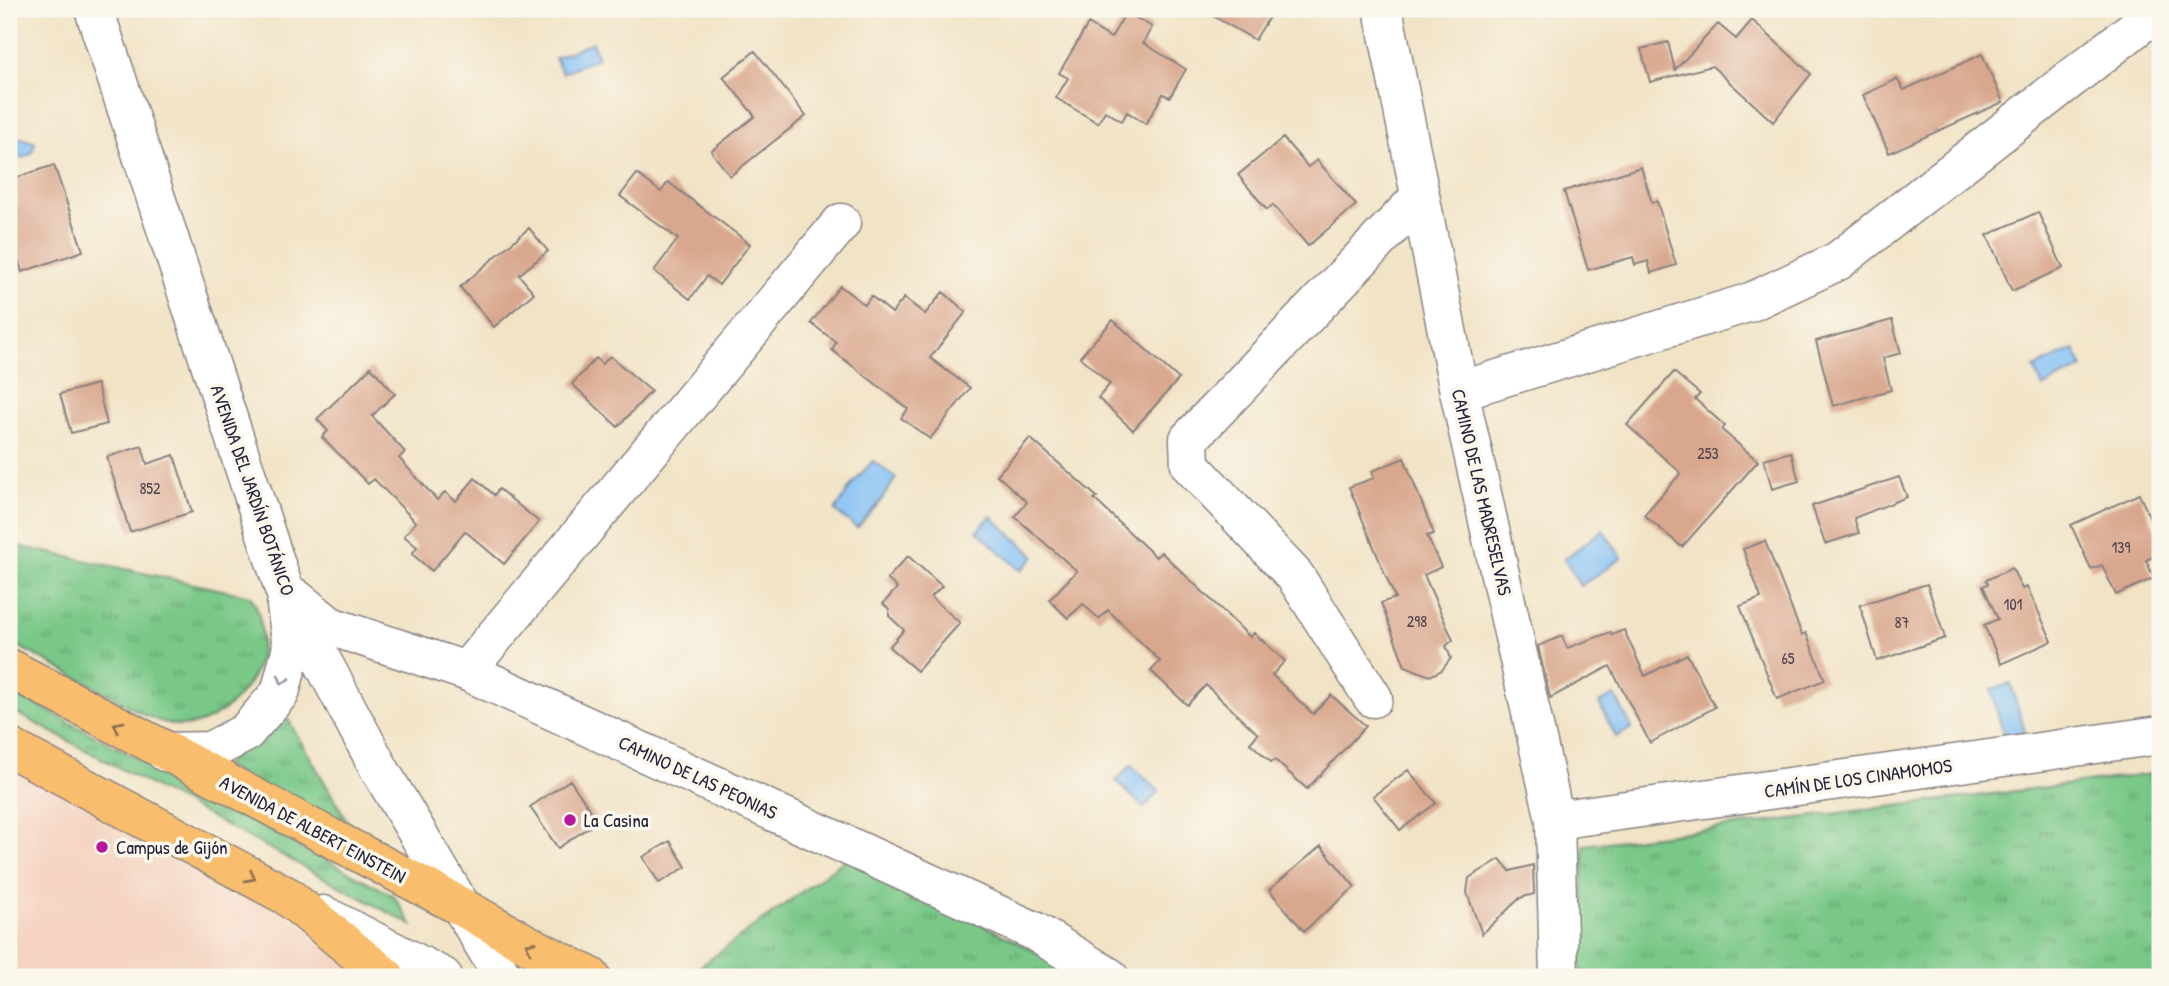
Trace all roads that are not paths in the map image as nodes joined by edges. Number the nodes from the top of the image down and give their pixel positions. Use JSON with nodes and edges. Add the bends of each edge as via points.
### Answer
{"nodes":[{"id":1,"x":94,"y":9,"type":"edge"},
{"id":2,"x":1383,"y":9,"type":"edge"},
{"id":3,"x":2160,"y":9,"type":"edge"},
{"id":4,"x":1420,"y":197,"type":"junction"},
{"id":5,"x":841,"y":223,"type":"dead end"},
{"id":6,"x":1459,"y":391,"type":"junction"},
{"id":7,"x":284,"y":589,"type":"junction"},
{"id":8,"x":9,"y":668,"type":"edge"},
{"id":9,"x":466,"y":671,"type":"junction"},
{"id":10,"x":1373,"y":698,"type":"dead end"},
{"id":11,"x":2160,"y":735,"type":"edge"},
{"id":12,"x":9,"y":747,"type":"edge"},
{"id":13,"x":165,"y":752,"type":"junction"},
{"id":14,"x":1555,"y":820,"type":"junction"},
{"id":15,"x":287,"y":896,"type":"junction"},
{"id":16,"x":460,"y":905,"type":"junction"},
{"id":17,"x":386,"y":977,"type":"edge"},
{"id":18,"x":443,"y":977,"type":"edge"},
{"id":19,"x":503,"y":977,"type":"edge"},
{"id":20,"x":591,"y":977,"type":"edge"},
{"id":21,"x":1109,"y":977,"type":"edge"},
{"id":22,"x":1559,"y":977,"type":"edge"}],
"edges":[{"from":1,"to":7,"type":"street","name":"AVENIDA DEL JARDÍN BOTÁNICO"},
{"from":2,"to":4,"type":"street","name":"CAMINO DE LAS MADRESELVAS"},
{"from":3,"to":6,"type":"street","via":[[1838,261],[1751,302]]},
{"from":4,"to":6,"type":"street","name":"CAMINO DE LAS MADRESELVAS"},
{"from":4,"to":10,"type":"street","via":[[1189,439],[1189,465],[1295,576]]},
{"from":5,"to":9,"type":"street"},
{"from":6,"to":14,"type":"street","name":"CAMINO DE LAS MADRESELVAS"},
{"from":7,"to":9,"type":"street","name":"CAMINO DE LAS PEONIAS","via":[[330,626]]},
{"from":7,"to":13,"type":"street","name":"AVENIDA DE ALBERT EINSTEIN","one_way":true,"via":[[292,647],[280,693],[245,733],[210,751]]},
{"from":7,"to":16,"type":"street","name":"AVENIDA DEL JARDÍN BOTÁNICO","via":[[380,770]]},
{"from":13,"to":8,"type":"highway","name":"AVENIDA DE ALBERT EINSTEIN","one_way":true},
{"from":9,"to":21,"type":"street","name":"CAMINO DE LAS PEONIAS","via":[[1034,931]]},
{"from":11,"to":14,"type":"street","name":"CAMÍN DE LOS CINAMOMOS"},
{"from":12,"to":15,"type":"highway","one_way":true},
{"from":13,"to":16,"type":"highway","name":"AVENIDA DE ALBERT EINSTEIN"},
{"from":14,"to":22,"type":"street","name":"CAMINO DE LAS MADRESELVAS"},
{"from":15,"to":17,"type":"highway"},
{"from":15,"to":18,"type":"street"},
{"from":16,"to":19,"type":"street","name":"AVENIDA DEL JARDÍN BOTÁNICO"},
{"from":20,"to":16,"type":"highway","name":"AVENIDA DE ALBERT EINSTEIN","one_way":true}]}
